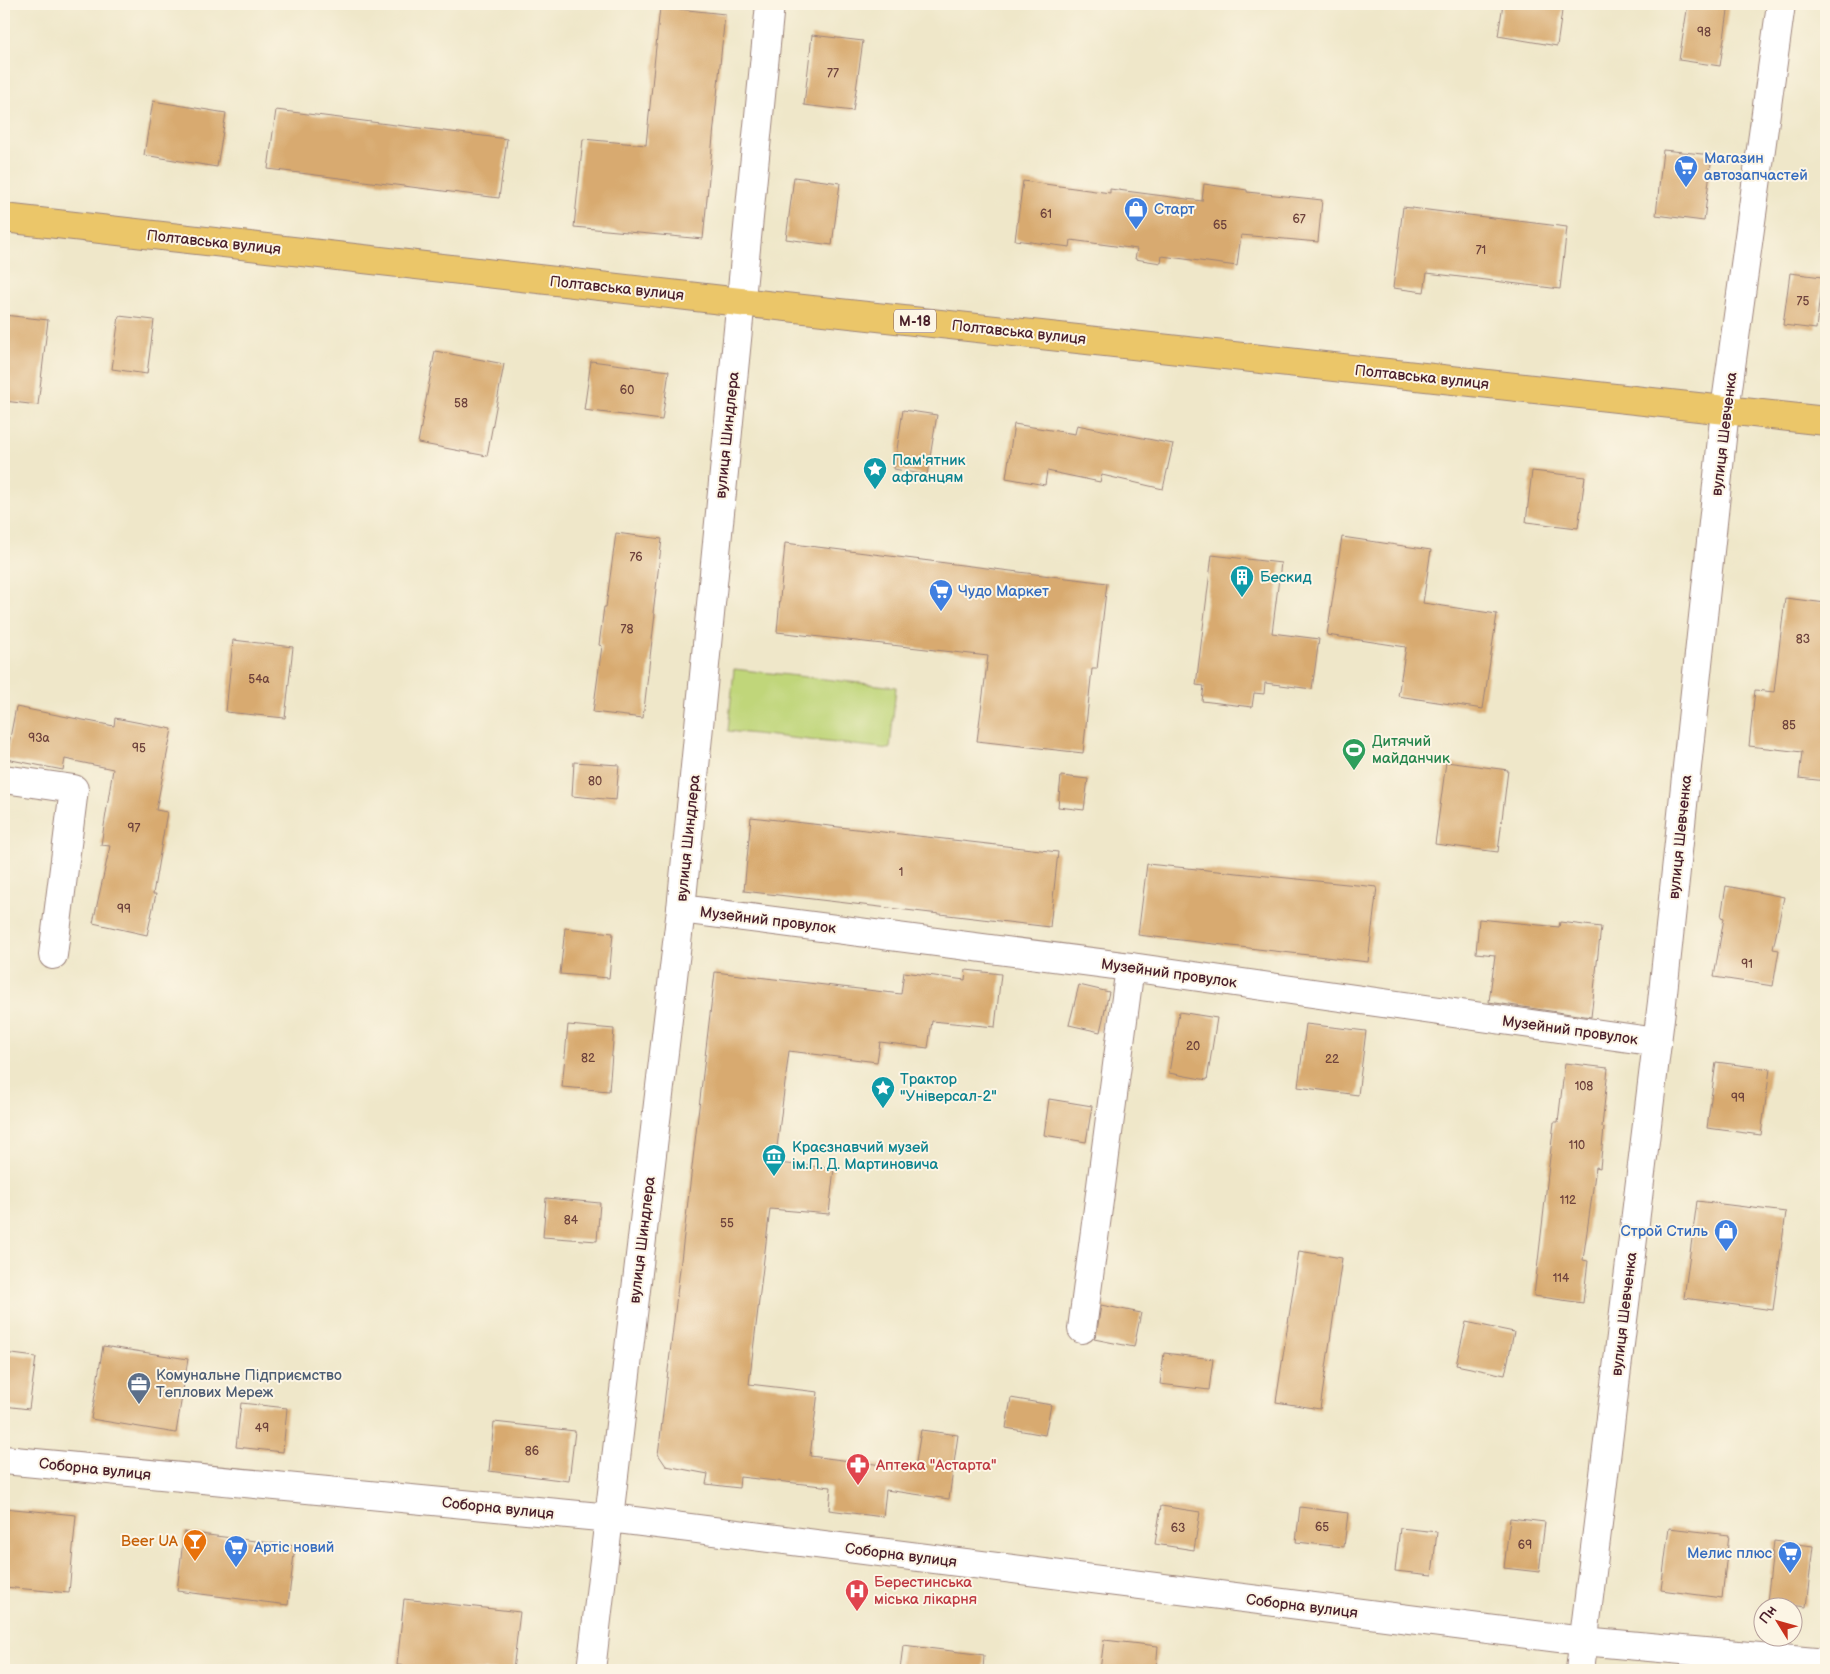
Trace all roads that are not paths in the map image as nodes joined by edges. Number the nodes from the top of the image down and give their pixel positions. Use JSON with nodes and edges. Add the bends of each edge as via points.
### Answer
{"nodes":[{"id":1,"x":770,"y":4,"type":"edge"},
{"id":2,"x":1781,"y":4,"type":"edge"},
{"id":3,"x":4,"y":218,"type":"edge"},
{"id":4,"x":740,"y":302,"type":"junction"},
{"id":5,"x":1725,"y":410,"type":"junction"},
{"id":6,"x":1826,"y":421,"type":"edge"},
{"id":7,"x":4,"y":779,"type":"edge"},
{"id":8,"x":681,"y":909,"type":"junction"},
{"id":9,"x":53,"y":955,"type":"dead end"},
{"id":10,"x":1130,"y":967,"type":"junction"},
{"id":11,"x":1657,"y":1042,"type":"junction"},
{"id":12,"x":1082,"y":1330,"type":"dead end"},
{"id":13,"x":4,"y":1460,"type":"edge"},
{"id":14,"x":610,"y":1518,"type":"junction"},
{"id":15,"x":1583,"y":1641,"type":"junction"},
{"id":16,"x":1826,"y":1663,"type":"edge"},
{"id":17,"x":591,"y":1670,"type":"edge"},
{"id":18,"x":1580,"y":1670,"type":"edge"}],
"edges":[{"from":1,"to":4,"type":"street","name":"вулиця Шиндлера"},
{"from":2,"to":5,"type":"street","name":"вулиця Шевченка"},
{"from":3,"to":4,"type":"highway","name":"Полтавська вулиця","number":"М-18"},
{"from":4,"to":5,"type":"highway","name":"Полтавська вулиця","number":"М-18"},
{"from":4,"to":8,"type":"street","name":"вулиця Шиндлера"},
{"from":5,"to":6,"type":"highway","name":"Полтавська вулиця","number":"М-18"},
{"from":5,"to":11,"type":"street","name":"вулиця Шевченка"},
{"from":7,"to":9,"type":"street","via":[[74,790]]},
{"from":8,"to":10,"type":"street","name":"Музейний провулок"},
{"from":8,"to":14,"type":"street","name":"вулиця Шиндлера"},
{"from":10,"to":11,"type":"street","name":"Музейний провулок"},
{"from":10,"to":12,"type":"street"},
{"from":11,"to":15,"type":"street","name":"вулиця Шевченка"},
{"from":13,"to":14,"type":"street","name":"Соборна вулиця"},
{"from":14,"to":15,"type":"street","name":"Соборна вулиця"},
{"from":14,"to":17,"type":"street","name":"вулиця Шиндлера"},
{"from":15,"to":16,"type":"street","name":"Соборна вулиця"},
{"from":15,"to":18,"type":"street","name":"вулиця Шевченка"}]}
